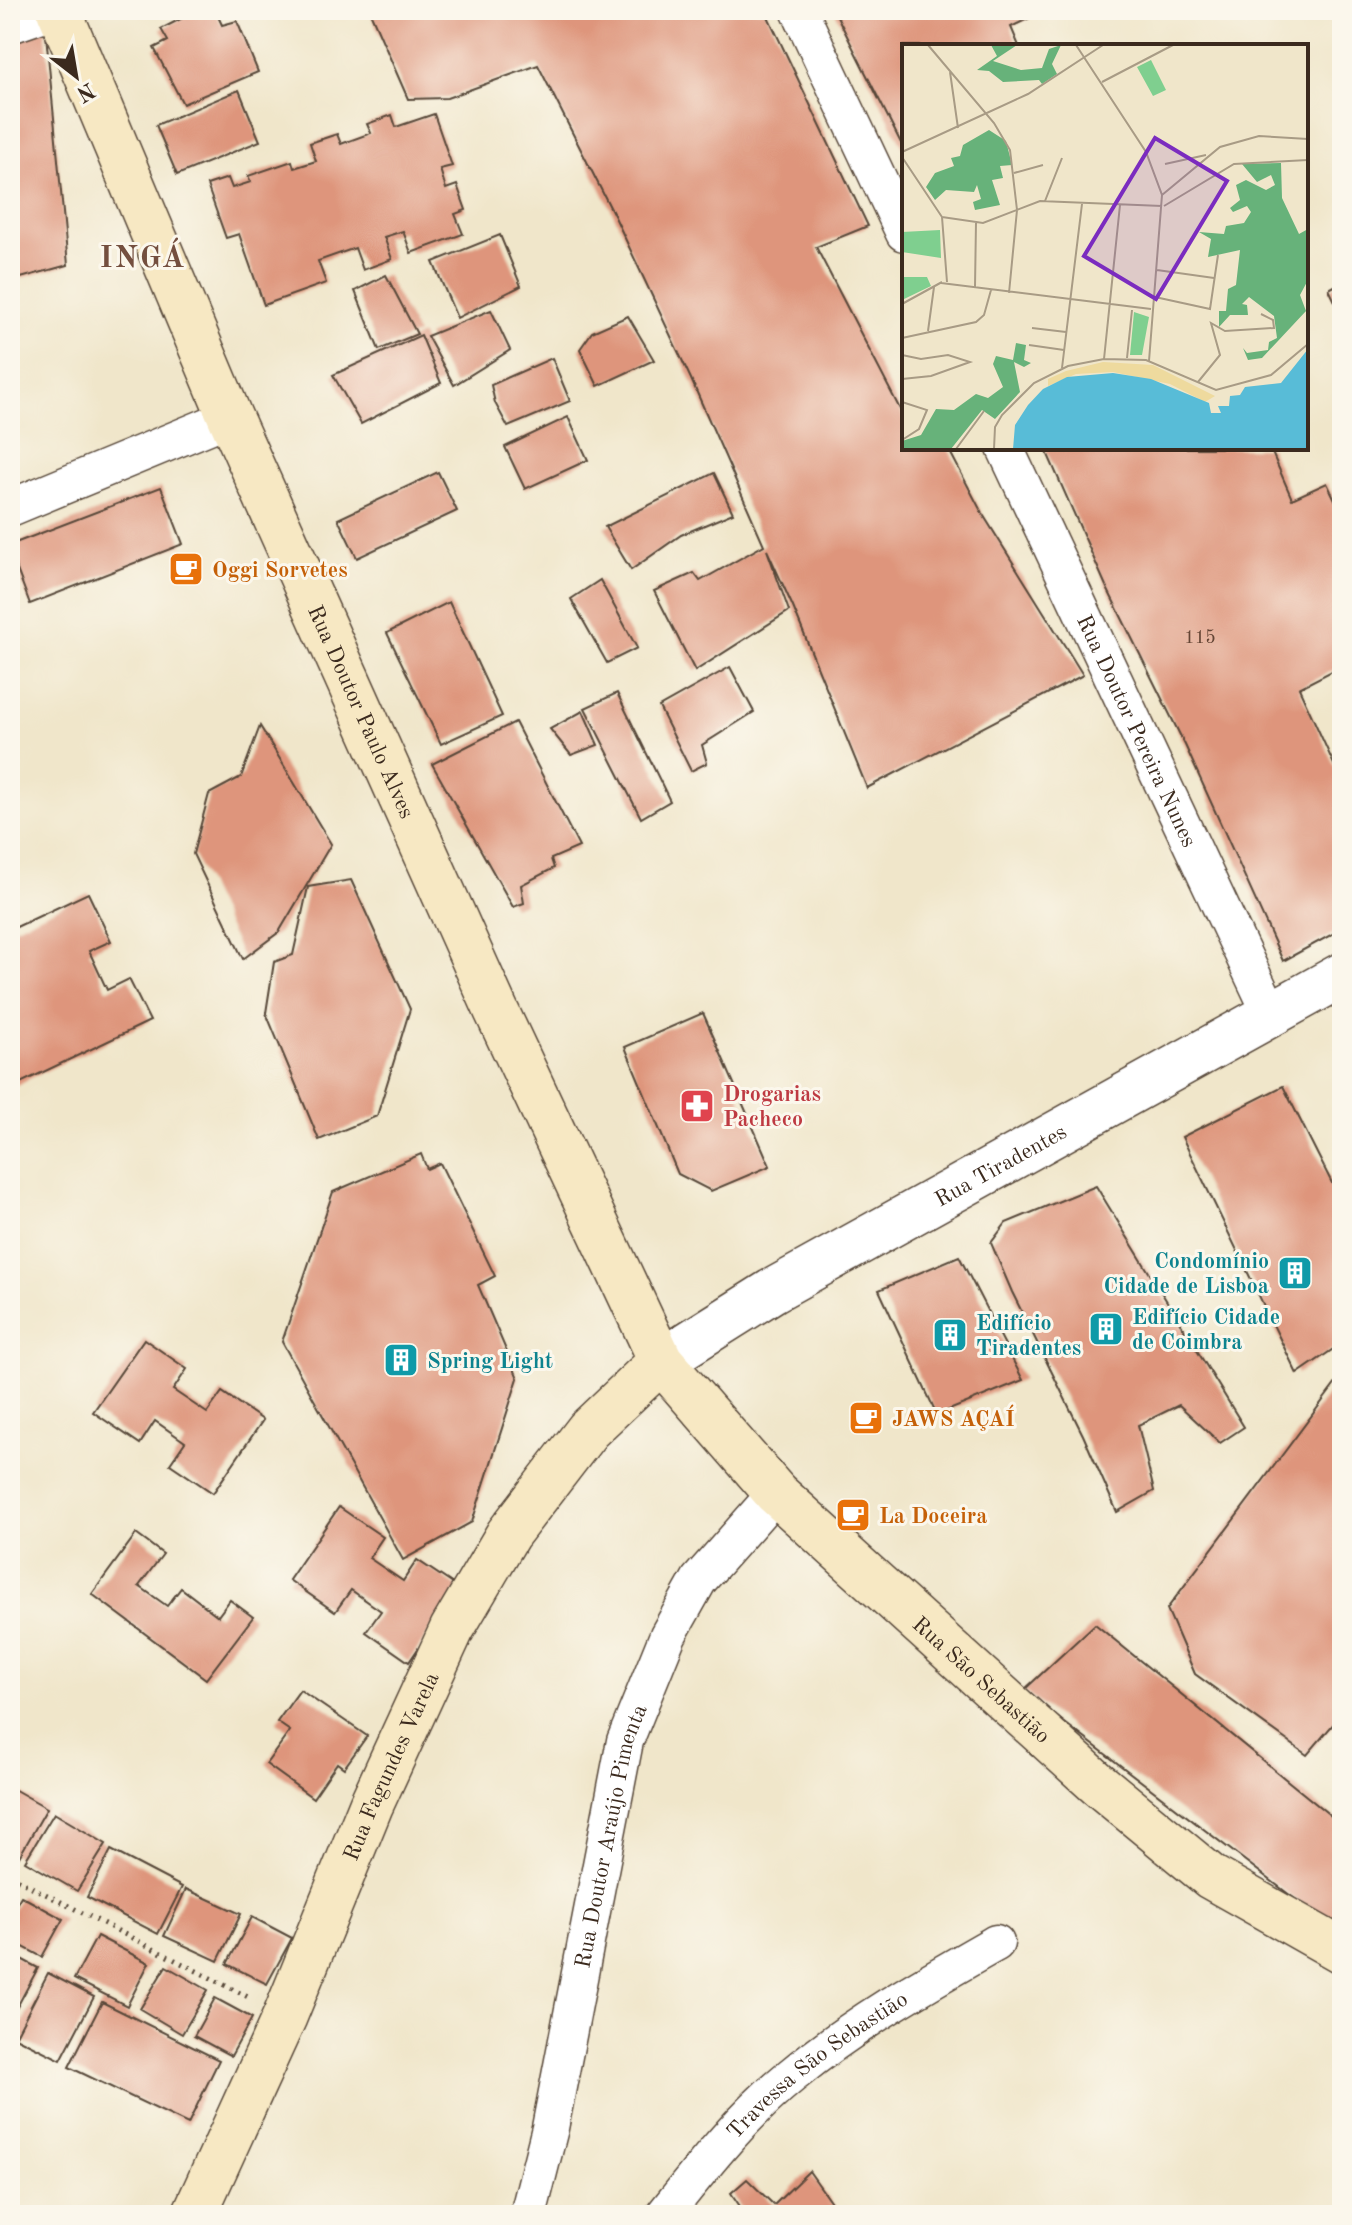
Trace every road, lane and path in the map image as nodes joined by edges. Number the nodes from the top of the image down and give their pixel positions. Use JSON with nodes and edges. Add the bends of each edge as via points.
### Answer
{"nodes":[{"id":1,"x":56,"y":10,"type":"edge"},
{"id":2,"x":799,"y":10,"type":"edge"},
{"id":3,"x":10,"y":25,"type":"edge"},
{"id":4,"x":902,"y":229,"type":"edge"},
{"id":5,"x":230,"y":417,"type":"junction"},
{"id":6,"x":1006,"y":450,"type":"edge"},
{"id":7,"x":10,"y":508,"type":"edge"},
{"id":8,"x":1342,"y":975,"type":"edge"},
{"id":9,"x":1271,"y":1014,"type":"junction"},
{"id":10,"x":661,"y":1361,"type":"junction"},
{"id":11,"x":776,"y":1493,"type":"junction"},
{"id":12,"x":10,"y":1876,"type":"edge"},
{"id":13,"x":996,"y":1943,"type":"dead end"},
{"id":14,"x":1342,"y":1951,"type":"edge"},
{"id":15,"x":234,"y":1991,"type":"dead end"},
{"id":16,"x":194,"y":2215,"type":"edge"},
{"id":17,"x":528,"y":2215,"type":"edge"},
{"id":18,"x":664,"y":2215,"type":"edge"}],
"edges":[{"from":1,"to":3,"type":"street"},
{"from":1,"to":5,"type":"main road","name":"Rua Doutor Paulo Alves"},
{"from":2,"to":4,"type":"street"},
{"from":5,"to":7,"type":"street"},
{"from":5,"to":10,"type":"main road","name":"Rua Doutor Paulo Alves","via":[[496,1010]]},
{"from":6,"to":9,"type":"street","name":"Rua Doutor Pereira Nunes"},
{"from":8,"to":9,"type":"street","name":"Rua Tiradentes"},
{"from":9,"to":10,"type":"street","name":"Rua Tiradentes","via":[[772,1291]]},
{"from":10,"to":11,"type":"main road","name":"Rua São Sebastião"},
{"from":10,"to":16,"type":"main road","name":"Rua Fagundes Varela","via":[[588,1430],[508,1534],[452,1629]]},
{"from":11,"to":14,"type":"main road","name":"Rua São Sebastião","via":[[1097,1783],[1211,1877]]},
{"from":11,"to":17,"type":"street","name":"Rua Doutor Araújo Pimenta","via":[[699,1580],[668,1635],[625,1741],[550,2128]]},
{"from":12,"to":15,"type":"path"},
{"from":13,"to":18,"type":"street","name":"Travessa São Sebastião","via":[[876,2012],[789,2077],[718,2146]]}]}
